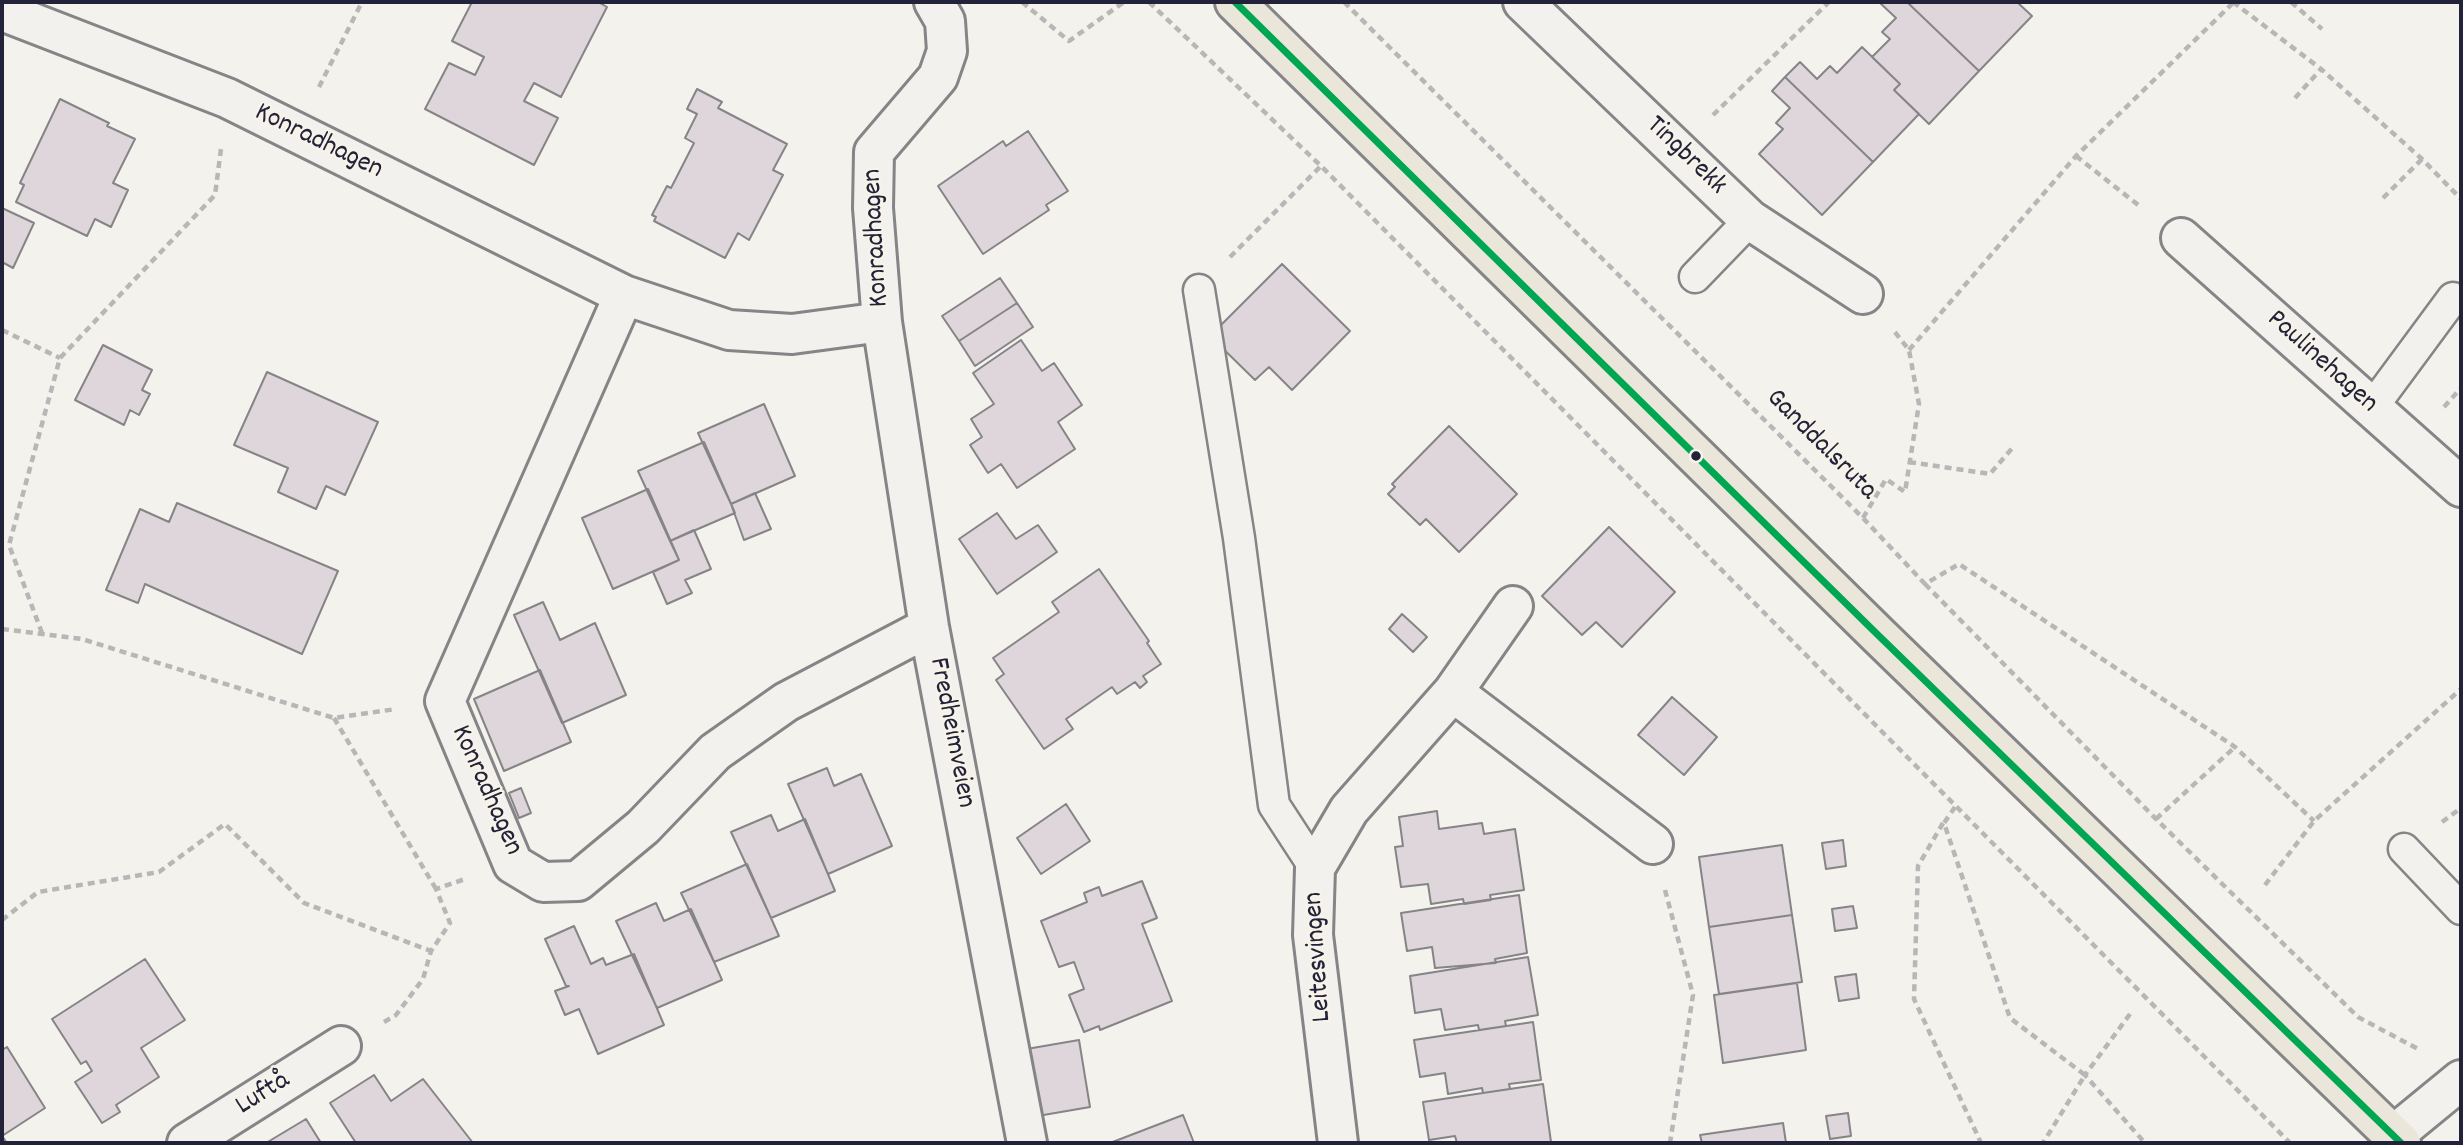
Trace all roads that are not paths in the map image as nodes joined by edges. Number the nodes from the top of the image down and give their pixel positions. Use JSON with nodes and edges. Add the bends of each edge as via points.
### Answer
{"nodes":[{"id":1,"x":933,"y":2,"type":"edge"},
{"id":2,"x":1235,"y":2,"type":"edge"},
{"id":3,"x":1523,"y":2,"type":"edge"},
{"id":4,"x":2,"y":11,"type":"edge"},
{"id":5,"x":1750,"y":220,"type":"junction"},
{"id":6,"x":2181,"y":238,"type":"road end"},
{"id":7,"x":1695,"y":277,"type":"dead end"},
{"id":8,"x":1199,"y":289,"type":"road end"},
{"id":9,"x":1863,"y":293,"type":"road end"},
{"id":10,"x":625,"y":295,"type":"junction"},
{"id":11,"x":2453,"y":299,"type":"dead end"},
{"id":12,"x":883,"y":322,"type":"junction"},
{"id":13,"x":2371,"y":409,"type":"junction"},
{"id":14,"x":2461,"y":487,"type":"edge"},
{"id":15,"x":1513,"y":606,"type":"dead end"},
{"id":16,"x":929,"y":626,"type":"junction"},
{"id":17,"x":1453,"y":692,"type":"junction"},
{"id":18,"x":1653,"y":844,"type":"road end"},
{"id":19,"x":2404,"y":849,"type":"dead end"},
{"id":20,"x":1315,"y":869,"type":"junction"},
{"id":21,"x":2461,"y":909,"type":"edge"},
{"id":22,"x":341,"y":1046,"type":"road end"},
{"id":23,"x":2461,"y":1080,"type":"edge"},
{"id":24,"x":2397,"y":1139,"type":"edge"},
{"id":25,"x":187,"y":1143,"type":"edge"},
{"id":26,"x":1027,"y":1143,"type":"edge"},
{"id":27,"x":1338,"y":1143,"type":"edge"}],
"edges":[{"from":1,"to":12,"type":"street","name":"Konradhagen","via":[[945,21],[947,51],[938,77],[874,152],[873,208]]},
{"from":2,"to":24,"type":"main road"},
{"from":3,"to":5,"type":"street","name":"Tingbrekk"},
{"from":4,"to":10,"type":"street","name":"Konradhagen","via":[[227,98]]},
{"from":5,"to":7,"type":"lane"},
{"from":5,"to":9,"type":"street","name":"Tingbrekk"},
{"from":6,"to":13,"type":"street","name":"Paulinehagen"},
{"from":8,"to":20,"type":"lane","via":[[1274,805]]},
{"from":10,"to":12,"type":"street","name":"Konradhagen","via":[[729,330],[792,334]]},
{"from":10,"to":16,"type":"street","name":"Konradhagen","via":[[445,701],[513,864],[543,882],[578,881],[643,827],[715,752],[786,702]]},
{"from":11,"to":13,"type":"lane"},
{"from":12,"to":16,"type":"street","name":"Fredheimveien"},
{"from":13,"to":14,"type":"street","name":"Paulinehagen"},
{"from":15,"to":17,"type":"street","name":"Leitesvingen"},
{"from":16,"to":26,"type":"street","name":"Fredheimveien"},
{"from":17,"to":18,"type":"street"},
{"from":17,"to":20,"type":"street","name":"Leitesvingen","via":[[1349,810]]},
{"from":19,"to":21,"type":"lane"},
{"from":20,"to":27,"type":"street","name":"Leitesvingen","via":[[1313,935]]},
{"from":22,"to":25,"type":"street","name":"Luftå"},
{"from":23,"to":24,"type":"street"}]}
